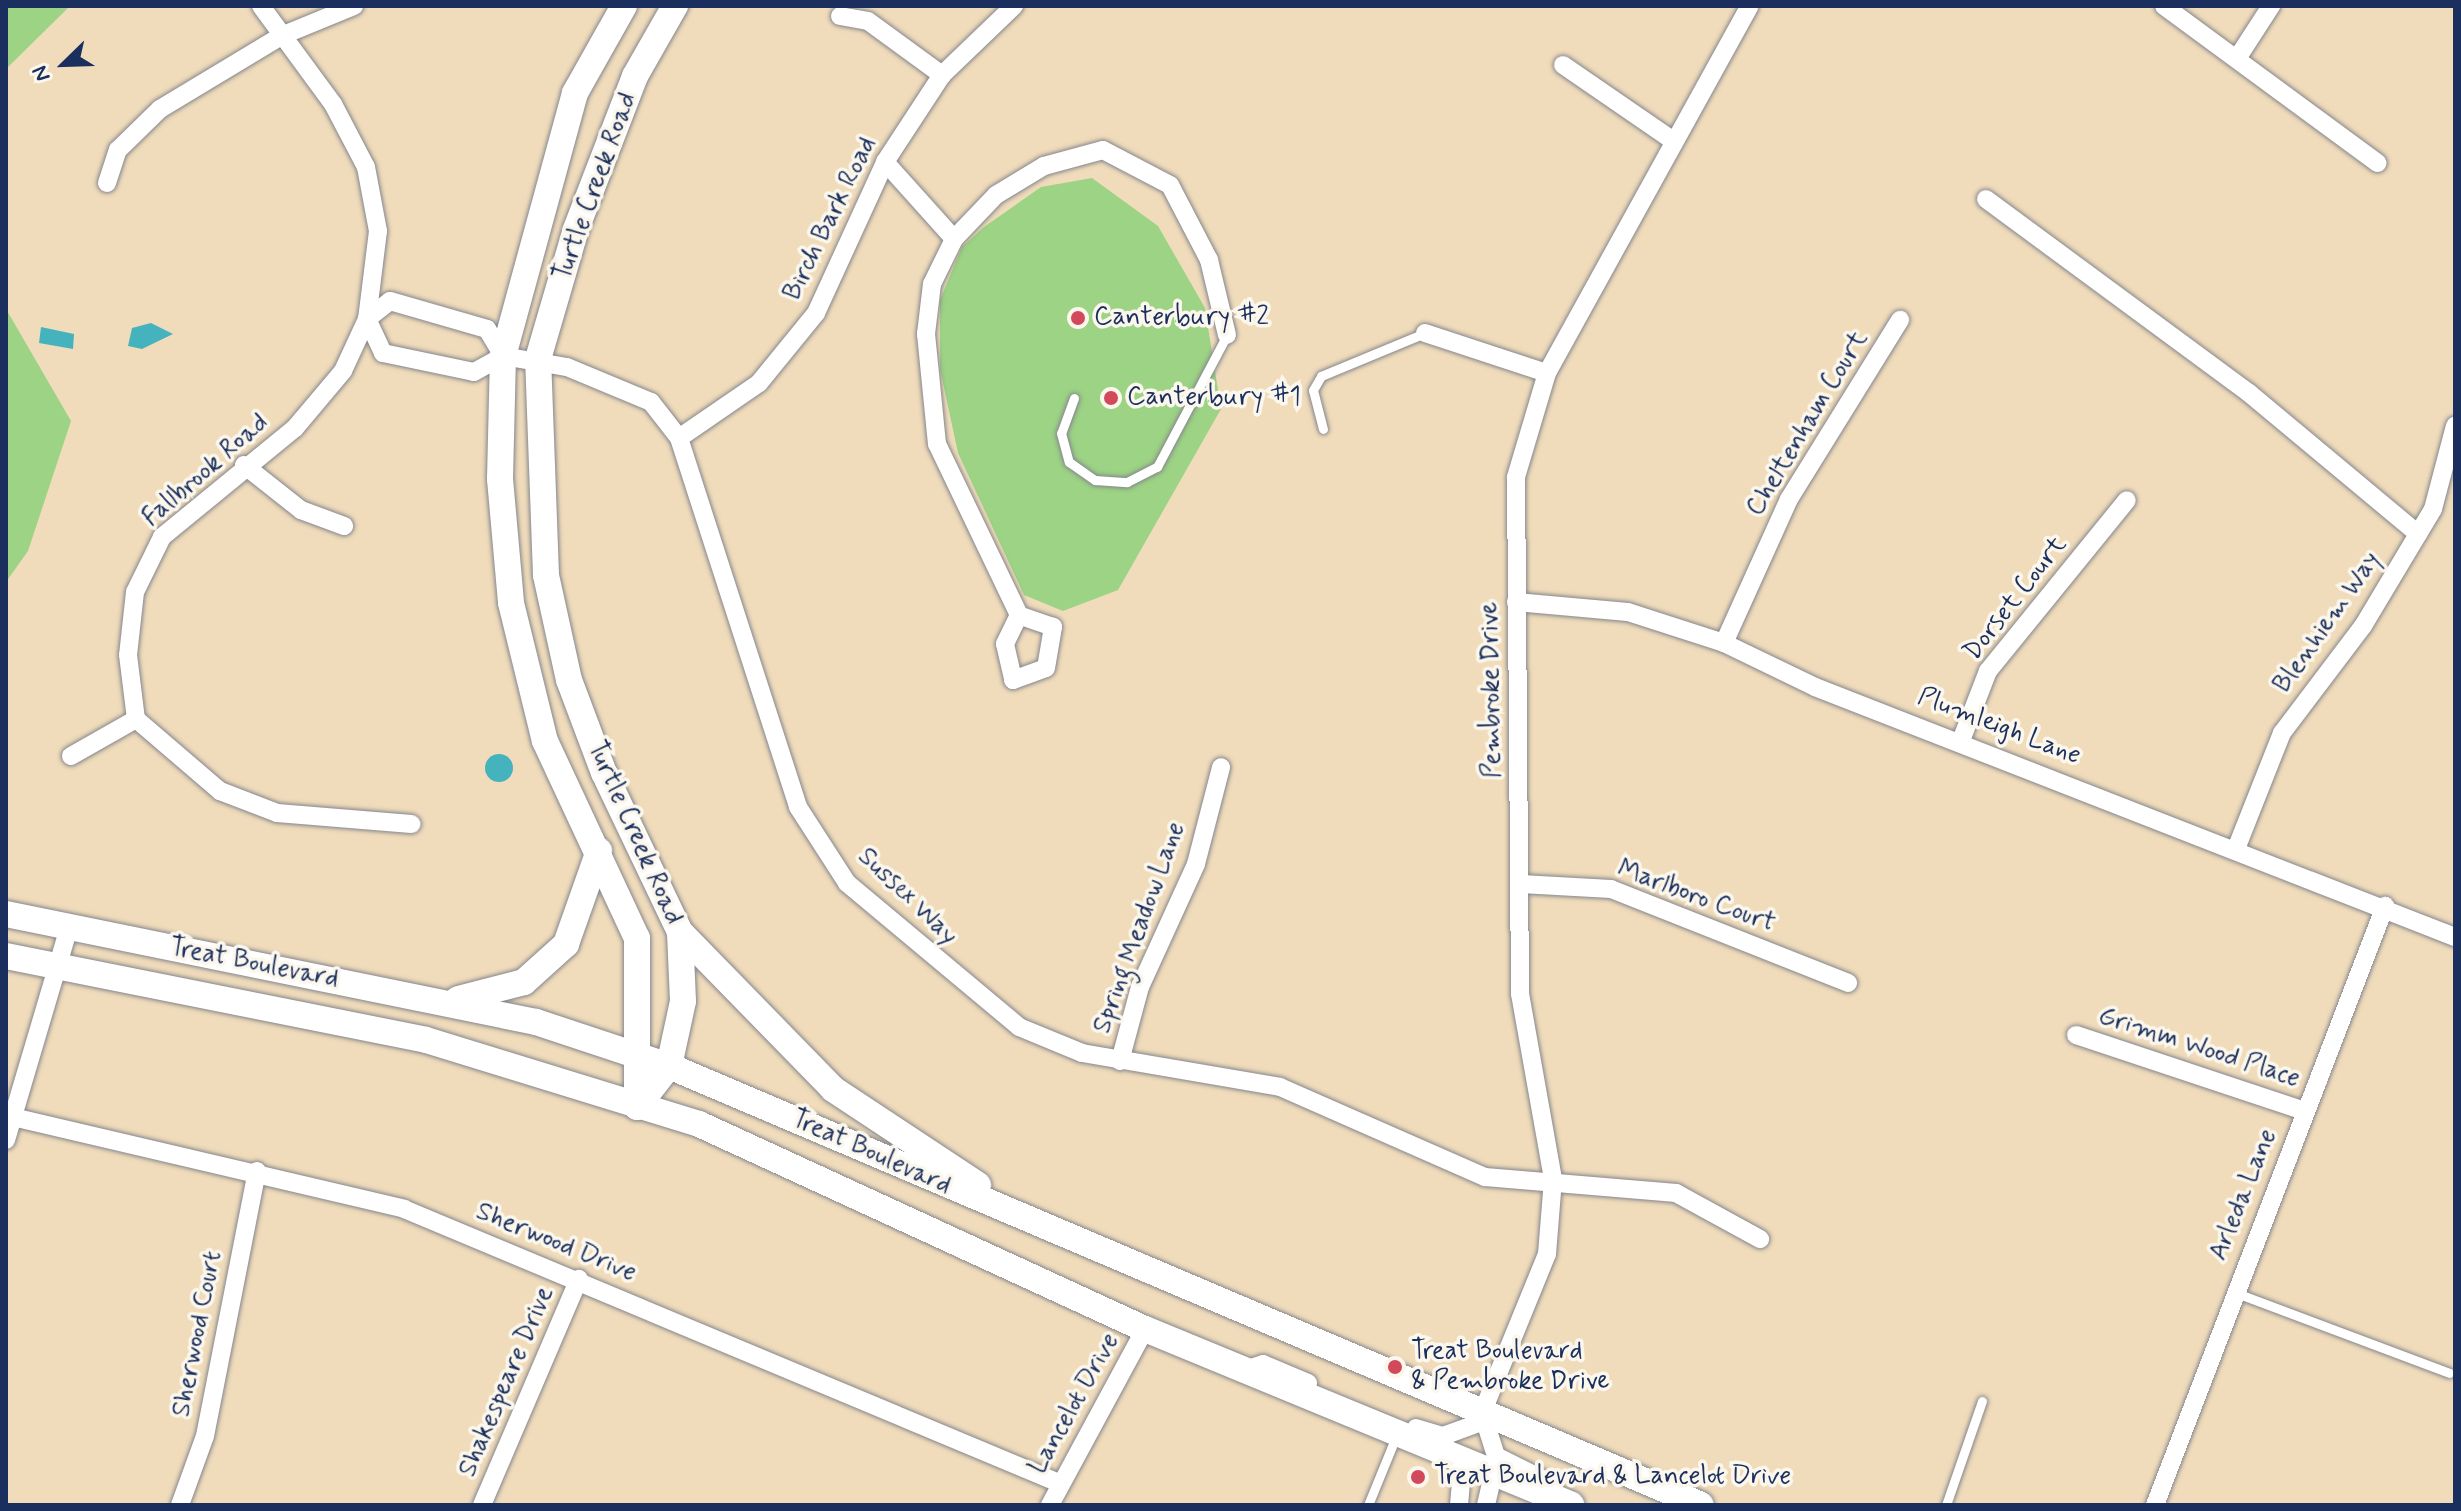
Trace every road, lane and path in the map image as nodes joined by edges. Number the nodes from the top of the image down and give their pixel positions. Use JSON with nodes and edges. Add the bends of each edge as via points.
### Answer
{"nodes":[{"id":1,"x":261,"y":6,"type":"edge"},
{"id":2,"x":354,"y":6,"type":"edge"},
{"id":3,"x":624,"y":6,"type":"edge"},
{"id":4,"x":675,"y":6,"type":"edge"},
{"id":5,"x":1014,"y":6,"type":"edge"},
{"id":6,"x":1750,"y":6,"type":"edge"},
{"id":7,"x":2164,"y":6,"type":"edge"},
{"id":8,"x":2271,"y":6,"type":"edge"},
{"id":9,"x":840,"y":16,"type":"dead end"},
{"id":10,"x":281,"y":36,"type":"junction"},
{"id":11,"x":2238,"y":57,"type":"junction"},
{"id":12,"x":1563,"y":65,"type":"dead end"},
{"id":13,"x":942,"y":75,"type":"junction"},
{"id":14,"x":1672,"y":140,"type":"junction"},
{"id":15,"x":885,"y":162,"type":"junction"},
{"id":16,"x":2378,"y":163,"type":"dead end"},
{"id":17,"x":107,"y":183,"type":"dead end"},
{"id":18,"x":1986,"y":199,"type":"dead end"},
{"id":19,"x":954,"y":239,"type":"junction"},
{"id":20,"x":367,"y":319,"type":"junction"},
{"id":21,"x":1900,"y":320,"type":"dead end"},
{"id":22,"x":1425,"y":333,"type":"joint"},
{"id":23,"x":1227,"y":335,"type":"joint"},
{"id":24,"x":503,"y":356,"type":"junction"},
{"id":25,"x":538,"y":359,"type":"junction"},
{"id":26,"x":1547,"y":373,"type":"junction"},
{"id":27,"x":1074,"y":398,"type":"dead end"},
{"id":28,"x":2455,"y":426,"type":"edge"},
{"id":29,"x":1323,"y":429,"type":"dead end"},
{"id":30,"x":679,"y":438,"type":"junction"},
{"id":31,"x":244,"y":465,"type":"junction"},
{"id":32,"x":2127,"y":500,"type":"dead end"},
{"id":33,"x":344,"y":526,"type":"dead end"},
{"id":34,"x":2418,"y":534,"type":"junction"},
{"id":35,"x":1516,"y":602,"type":"junction"},
{"id":36,"x":1019,"y":615,"type":"dead end"},
{"id":37,"x":1724,"y":643,"type":"junction"},
{"id":38,"x":136,"y":719,"type":"junction"},
{"id":39,"x":1962,"y":738,"type":"junction"},
{"id":40,"x":71,"y":756,"type":"dead end"},
{"id":41,"x":1221,"y":767,"type":"dead end"},
{"id":42,"x":412,"y":824,"type":"dead end"},
{"id":43,"x":2236,"y":849,"type":"junction"},
{"id":44,"x":599,"y":851,"type":"junction"},
{"id":45,"x":1521,"y":884,"type":"junction"},
{"id":46,"x":2385,"y":906,"type":"junction"},
{"id":47,"x":6,"y":914,"type":"edge"},
{"id":48,"x":69,"y":927,"type":"junction"},
{"id":49,"x":680,"y":932,"type":"junction"},
{"id":50,"x":2455,"y":937,"type":"edge"},
{"id":51,"x":6,"y":956,"type":"edge"},
{"id":52,"x":59,"y":969,"type":"junction"},
{"id":53,"x":1848,"y":983,"type":"dead end"},
{"id":54,"x":437,"y":1000,"type":"junction"},
{"id":55,"x":2076,"y":1035,"type":"dead end"},
{"id":56,"x":632,"y":1054,"type":"junction"},
{"id":57,"x":1120,"y":1061,"type":"junction"},
{"id":58,"x":669,"y":1066,"type":"junction"},
{"id":59,"x":637,"y":1107,"type":"junction"},
{"id":60,"x":2305,"y":1111,"type":"junction"},
{"id":61,"x":13,"y":1117,"type":"junction"},
{"id":62,"x":6,"y":1140,"type":"edge"},
{"id":63,"x":257,"y":1171,"type":"junction"},
{"id":64,"x":1553,"y":1179,"type":"junction"},
{"id":65,"x":1760,"y":1239,"type":"dead end"},
{"id":66,"x":1074,"y":1242,"type":"junction"},
{"id":67,"x":579,"y":1279,"type":"junction"},
{"id":68,"x":2234,"y":1292,"type":"junction"},
{"id":69,"x":1145,"y":1329,"type":"junction"},
{"id":70,"x":1245,"y":1370,"type":"junction"},
{"id":71,"x":2449,"y":1373,"type":"dead end"},
{"id":72,"x":1982,"y":1401,"type":"dead end"},
{"id":73,"x":1483,"y":1415,"type":"junction"},
{"id":74,"x":1397,"y":1432,"type":"junction"},
{"id":75,"x":1463,"y":1459,"type":"junction"},
{"id":76,"x":1494,"y":1471,"type":"junction"},
{"id":77,"x":1059,"y":1483,"type":"junction"},
{"id":78,"x":1565,"y":1502,"type":"edge"},
{"id":79,"x":485,"y":1504,"type":"edge"},
{"id":80,"x":180,"y":1505,"type":"edge"},
{"id":81,"x":1050,"y":1505,"type":"edge"},
{"id":82,"x":1368,"y":1505,"type":"edge"},
{"id":83,"x":1459,"y":1505,"type":"edge"},
{"id":84,"x":1486,"y":1505,"type":"edge"},
{"id":85,"x":1701,"y":1505,"type":"edge"},
{"id":86,"x":1946,"y":1505,"type":"edge"},
{"id":87,"x":2155,"y":1505,"type":"edge"}],
"edges":[{"from":1,"to":10,"type":"street","name":"Fallbrook Road"},
{"from":2,"to":10,"type":"street"},
{"from":3,"to":24,"type":"main road","name":"Turtle Creek Road","via":[[575,93]]},
{"from":4,"to":25,"type":"main road","name":"Turtle Creek Road","via":[[635,76],[581,215]]},
{"from":5,"to":13,"type":"street","name":"Birch Bark Road"},
{"from":6,"to":14,"type":"street","name":"Pembroke Drive"},
{"from":7,"to":11,"type":"street"},
{"from":8,"to":11,"type":"street"},
{"from":9,"to":13,"type":"street","via":[[868,21]]},
{"from":10,"to":17,"type":"street","via":[[160,109],[118,150]]},
{"from":10,"to":20,"type":"street","name":"Fallbrook Road","via":[[333,104],[366,167],[378,231]]},
{"from":11,"to":16,"type":"street"},
{"from":12,"to":14,"type":"street"},
{"from":13,"to":15,"type":"street","name":"Birch Bark Road"},
{"from":14,"to":26,"type":"street","name":"Pembroke Drive"},
{"from":15,"to":19,"type":"street"},
{"from":15,"to":30,"type":"street","name":"Birch Bark Road","via":[[816,313],[759,383]]},
{"from":18,"to":34,"type":"street","via":[[2249,393]]},
{"from":19,"to":23,"type":"street","via":[[996,195],[1044,166],[1103,150],[1170,185],[1209,260]]},
{"from":19,"to":36,"type":"street","via":[[932,284],[926,334],[937,444]]},
{"from":20,"to":24,"type":"street","via":[[390,301],[487,329]]},
{"from":20,"to":24,"type":"street","via":[[383,353],[474,372]]},
{"from":20,"to":31,"type":"street","name":"Fallbrook Road","via":[[324,394],[295,428]]},
{"from":21,"to":37,"type":"street","name":"Cheltenham Court","via":[[1789,499]]},
{"from":22,"to":26,"type":"street"},
{"from":22,"to":29,"type":"lane","via":[[1321,376],[1313,390]]},
{"from":23,"to":27,"type":"lane","via":[[1157,467],[1127,482],[1095,480],[1069,462],[1061,433]]},
{"from":24,"to":25,"type":"street","name":"Sussex Way"},
{"from":24,"to":44,"type":"main road","name":"Turtle Creek Road","via":[[500,479],[511,603],[545,741]]},
{"from":25,"to":30,"type":"street","name":"Sussex Way","via":[[626,387],[651,402]]},
{"from":25,"to":49,"type":"main road","name":"Turtle Creek Road","via":[[546,575],[569,680],[604,773]]},
{"from":26,"to":35,"type":"street","name":"Pembroke Drive","via":[[1516,477]]},
{"from":28,"to":34,"type":"street","name":"Blenhiem Way"},
{"from":30,"to":57,"type":"street","name":"Sussex Way","via":[[775,751],[798,807],[847,883],[1019,1027]]},
{"from":31,"to":33,"type":"street","via":[[301,510]]},
{"from":31,"to":38,"type":"street","name":"Fallbrook Road","via":[[162,537],[135,592],[128,655]]},
{"from":32,"to":39,"type":"street","name":"Dorset Court","via":[[1988,671]]},
{"from":34,"to":43,"type":"street","name":"Blenhiem Way","via":[[2363,626],[2282,733]]},
{"from":35,"to":37,"type":"street","name":"Plumleigh Lane","via":[[1628,612]]},
{"from":35,"to":45,"type":"street","name":"Pembroke Drive"},
{"from":37,"to":39,"type":"street","name":"Plumleigh Lane","via":[[1815,687]]},
{"from":38,"to":40,"type":"street"},
{"from":38,"to":42,"type":"street","via":[[220,791],[277,813]]},
{"from":39,"to":43,"type":"street","name":"Plumleigh Lane"},
{"from":41,"to":57,"type":"street","name":"Spring Meadow Lane","via":[[1196,864],[1140,987]]},
{"from":43,"to":46,"type":"street","name":"Plumleigh Lane"},
{"from":44,"to":54,"type":"main road","via":[[566,944],[524,982],[476,998]]},
{"from":44,"to":56,"type":"main road","name":"Turtle Creek Road","via":[[637,938],[640,984]]},
{"from":45,"to":53,"type":"street","name":"Marlboro Court","via":[[1611,889]]},
{"from":45,"to":64,"type":"street","name":"Pembroke Drive","via":[[1520,994]]},
{"from":46,"to":50,"type":"street","name":"Plumleigh Lane"},
{"from":46,"to":60,"type":"street","name":"Arleda Lane"},
{"from":47,"to":48,"type":"main road","name":"Treat Boulevard"},
{"from":48,"to":52,"type":"street"},
{"from":48,"to":54,"type":"main road","name":"Treat Boulevard"},
{"from":49,"to":58,"type":"main road","name":"Turtle Creek Road","via":[[683,1001]]},
{"from":49,"to":66,"type":"main road","via":[[833,1089]]},
{"from":51,"to":52,"type":"main road","name":"Treat Boulevard"},
{"from":52,"to":59,"type":"main road","name":"Treat Boulevard","via":[[426,1040]]},
{"from":52,"to":61,"type":"street"},
{"from":54,"to":56,"type":"main road","name":"Treat Boulevard"},
{"from":55,"to":60,"type":"street","name":"Grimm Wood Place"},
{"from":56,"to":58,"type":"main road","name":"Treat Boulevard"},
{"from":56,"to":59,"type":"main road","name":"Turtle Creek Road"},
{"from":57,"to":64,"type":"street","name":"Sussex Way","via":[[1280,1087],[1485,1177]]},
{"from":58,"to":59,"type":"main road","name":"Turtle Creek Road"},
{"from":58,"to":66,"type":"main road","name":"Treat Boulevard"},
{"from":59,"to":69,"type":"main road","name":"Treat Boulevard","via":[[699,1124]]},
{"from":60,"to":68,"type":"street","name":"Arleda Lane"},
{"from":61,"to":62,"type":"street"},
{"from":61,"to":63,"type":"street","name":"Sherwood Drive"},
{"from":63,"to":67,"type":"street","name":"Sherwood Drive","via":[[404,1209]]},
{"from":63,"to":80,"type":"street","name":"Sherwood Court","via":[[205,1436]]},
{"from":64,"to":65,"type":"street","name":"Sussex Way","via":[[1676,1193]]},
{"from":64,"to":73,"type":"street","name":"Pembroke Drive","via":[[1547,1254]]},
{"from":66,"to":73,"type":"main road","name":"Treat Boulevard"},
{"from":67,"to":77,"type":"street","name":"Sherwood Drive"},
{"from":67,"to":79,"type":"street","name":"Shakespeare Drive"},
{"from":68,"to":71,"type":"lane"},
{"from":68,"to":87,"type":"street","name":"Arleda Lane"},
{"from":69,"to":70,"type":"main road","name":"Treat Boulevard"},
{"from":69,"to":77,"type":"street","name":"Lancelot Drive"},
{"from":70,"to":73,"type":"street","via":[[1271,1366],[1433,1435],[1469,1430]]},
{"from":70,"to":74,"type":"main road","name":"Treat Boulevard"},
{"from":72,"to":86,"type":"lane"},
{"from":73,"to":78,"type":"street","via":[[1496,1456],[1550,1483]]},
{"from":73,"to":85,"type":"main road","name":"Treat Boulevard"},
{"from":74,"to":75,"type":"main road","name":"Treat Boulevard"},
{"from":74,"to":82,"type":"lane"},
{"from":75,"to":76,"type":"main road","name":"Treat Boulevard"},
{"from":75,"to":83,"type":"street"},
{"from":76,"to":78,"type":"main road","name":"Treat Boulevard"},
{"from":76,"to":84,"type":"street"},
{"from":77,"to":81,"type":"street","name":"Lancelot Drive"}]}
